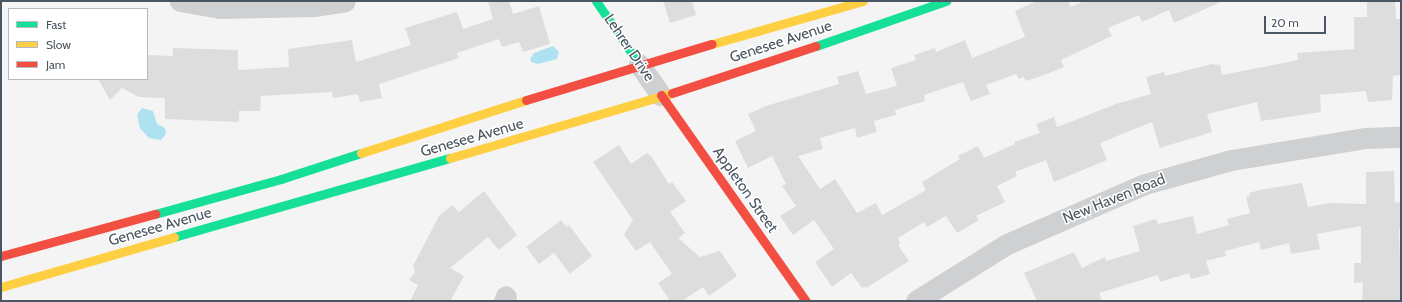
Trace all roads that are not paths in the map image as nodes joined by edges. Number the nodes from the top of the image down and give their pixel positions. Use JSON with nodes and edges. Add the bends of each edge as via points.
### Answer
{"nodes":[{"id":1,"x":180,"y":1,"type":"edge"},
{"id":2,"x":345,"y":1,"type":"edge"},
{"id":3,"x":596,"y":1,"type":"edge"},
{"id":4,"x":864,"y":1,"type":"edge"},
{"id":5,"x":946,"y":1,"type":"edge"},
{"id":6,"x":639,"y":64,"type":"junction"},
{"id":7,"x":661,"y":95,"type":"junction"},
{"id":8,"x":1401,"y":137,"type":"edge"},
{"id":9,"x":1,"y":256,"type":"edge"},
{"id":10,"x":1,"y":287,"type":"edge"},
{"id":11,"x":806,"y":301,"type":"edge"},
{"id":12,"x":916,"y":301,"type":"edge"}],
"edges":[{"from":1,"to":2,"type":"street","via":[[219,8],[315,6]]},
{"from":3,"to":6,"type":"main road","name":"Lehrer Drive"},
{"from":4,"to":6,"type":"main road","name":"Genesee Avenue"},
{"from":5,"to":7,"type":"main road","name":"Genesee Avenue","via":[[914,14]]},
{"from":6,"to":7,"type":"street","name":"Lehrer Drive"},
{"from":6,"to":9,"type":"main road","name":"Genesee Avenue","via":[[281,179]]},
{"from":7,"to":10,"type":"main road","name":"Genesee Avenue","via":[[448,160]]},
{"from":7,"to":11,"type":"main road","name":"Appleton Street"},
{"from":8,"to":12,"type":"street","name":"New Haven Road","via":[[1366,138],[1231,160],[1145,184],[1007,244]]}]}
